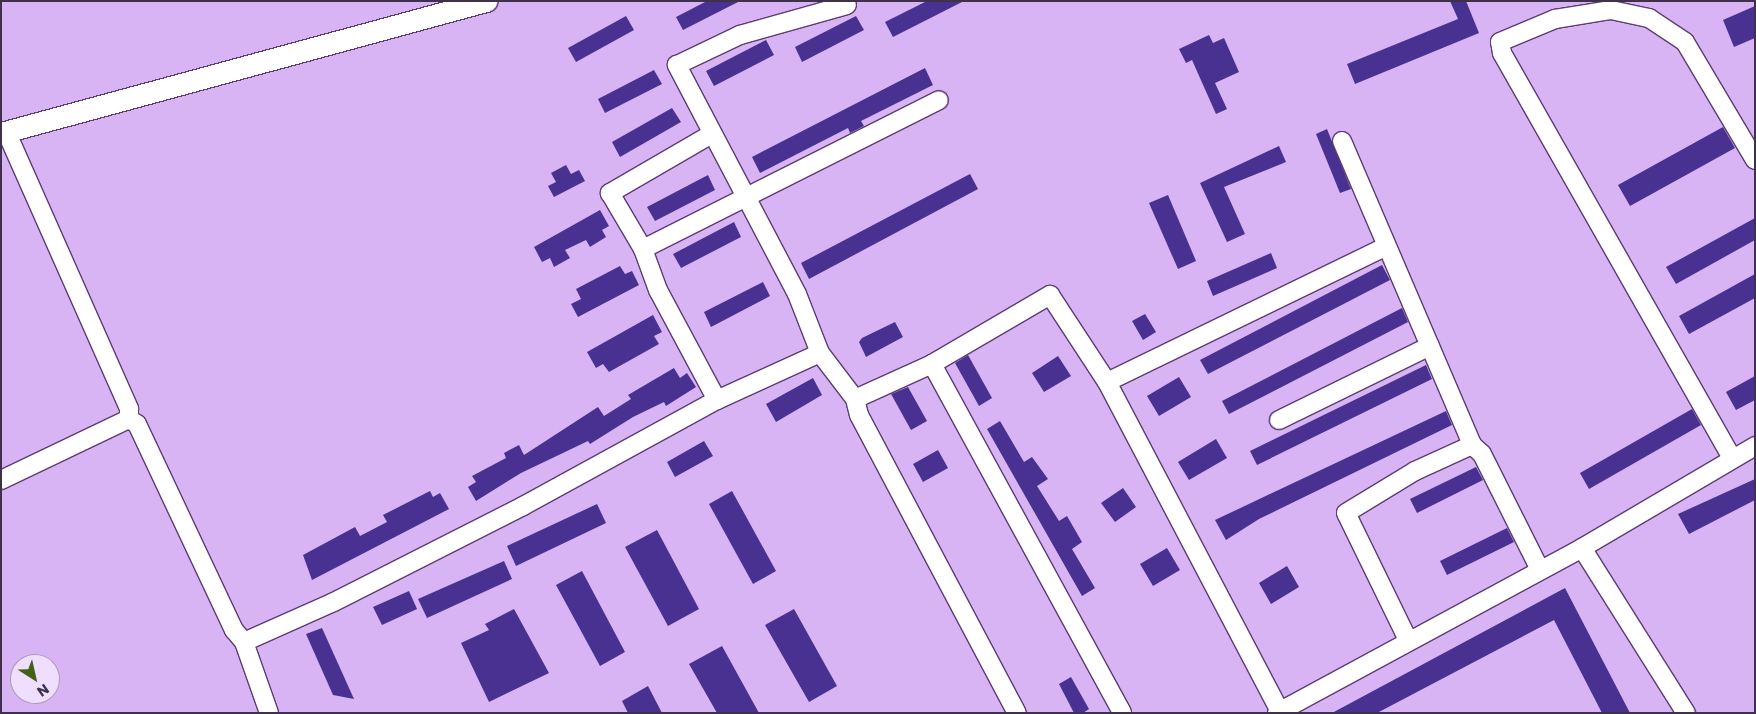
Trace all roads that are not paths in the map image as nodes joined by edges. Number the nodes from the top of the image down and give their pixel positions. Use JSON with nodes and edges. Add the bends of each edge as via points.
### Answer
{"nodes":[{"id":1,"x":486,"y":1,"type":"edge"},
{"id":2,"x":847,"y":5,"type":"dead end"},
{"id":3,"x":939,"y":100,"type":"dead end"},
{"id":4,"x":4,"y":132,"type":"edge"},
{"id":5,"x":710,"y":135,"type":"junction"},
{"id":6,"x":1342,"y":141,"type":"dead end"},
{"id":7,"x":1755,"y":160,"type":"edge"},
{"id":8,"x":746,"y":197,"type":"junction"},
{"id":9,"x":1385,"y":247,"type":"junction"},
{"id":10,"x":643,"y":249,"type":"junction"},
{"id":11,"x":1430,"y":346,"type":"junction"},
{"id":12,"x":820,"y":353,"type":"junction"},
{"id":13,"x":932,"y":364,"type":"junction"},
{"id":14,"x":1107,"y":382,"type":"junction"},
{"id":15,"x":855,"y":399,"type":"junction"},
{"id":16,"x":717,"y":400,"type":"junction"},
{"id":17,"x":129,"y":419,"type":"junction"},
{"id":18,"x":1279,"y":420,"type":"dead end"},
{"id":19,"x":1472,"y":445,"type":"junction"},
{"id":20,"x":1755,"y":446,"type":"edge"},
{"id":21,"x":1732,"y":458,"type":"junction"},
{"id":22,"x":1,"y":480,"type":"edge"},
{"id":23,"x":1582,"y":548,"type":"junction"},
{"id":24,"x":1540,"y":570,"type":"junction"},
{"id":25,"x":1408,"y":640,"type":"junction"},
{"id":26,"x":244,"y":642,"type":"junction"},
{"id":27,"x":1278,"y":712,"type":"edge"},
{"id":28,"x":269,"y":713,"type":"edge"},
{"id":29,"x":1017,"y":713,"type":"edge"},
{"id":30,"x":1122,"y":713,"type":"edge"},
{"id":31,"x":1686,"y":713,"type":"edge"}],
"edges":[{"from":1,"to":4,"type":"street"},
{"from":2,"to":5,"type":"street","via":[[740,35],[677,65]]},
{"from":3,"to":8,"type":"street"},
{"from":4,"to":17,"type":"street","via":[[129,409]]},
{"from":5,"to":8,"type":"street"},
{"from":5,"to":10,"type":"street","via":[[610,193]]},
{"from":6,"to":9,"type":"street"},
{"from":7,"to":21,"type":"street","via":[[1685,42],[1649,18],[1602,12],[1555,19],[1500,42],[1502,53]]},
{"from":8,"to":10,"type":"street"},
{"from":8,"to":12,"type":"street","via":[[797,294]]},
{"from":9,"to":11,"type":"street"},
{"from":9,"to":14,"type":"street"},
{"from":10,"to":16,"type":"street","via":[[658,290]]},
{"from":11,"to":18,"type":"street"},
{"from":11,"to":19,"type":"street"},
{"from":12,"to":15,"type":"street"},
{"from":12,"to":16,"type":"street"},
{"from":13,"to":14,"type":"street","via":[[1050,295]]},
{"from":13,"to":15,"type":"street"},
{"from":13,"to":30,"type":"street"},
{"from":14,"to":27,"type":"street"},
{"from":15,"to":29,"type":"street","via":[[859,415]]},
{"from":16,"to":26,"type":"street","via":[[523,506]]},
{"from":17,"to":22,"type":"street"},
{"from":17,"to":26,"type":"street","via":[[137,424],[234,630]]},
{"from":19,"to":24,"type":"street","via":[[1482,454]]},
{"from":19,"to":25,"type":"street","via":[[1415,471],[1346,513]]},
{"from":20,"to":21,"type":"street"},
{"from":21,"to":23,"type":"street"},
{"from":23,"to":24,"type":"street"},
{"from":23,"to":31,"type":"street"},
{"from":24,"to":25,"type":"street"},
{"from":25,"to":27,"type":"street"},
{"from":26,"to":28,"type":"street"}]}
